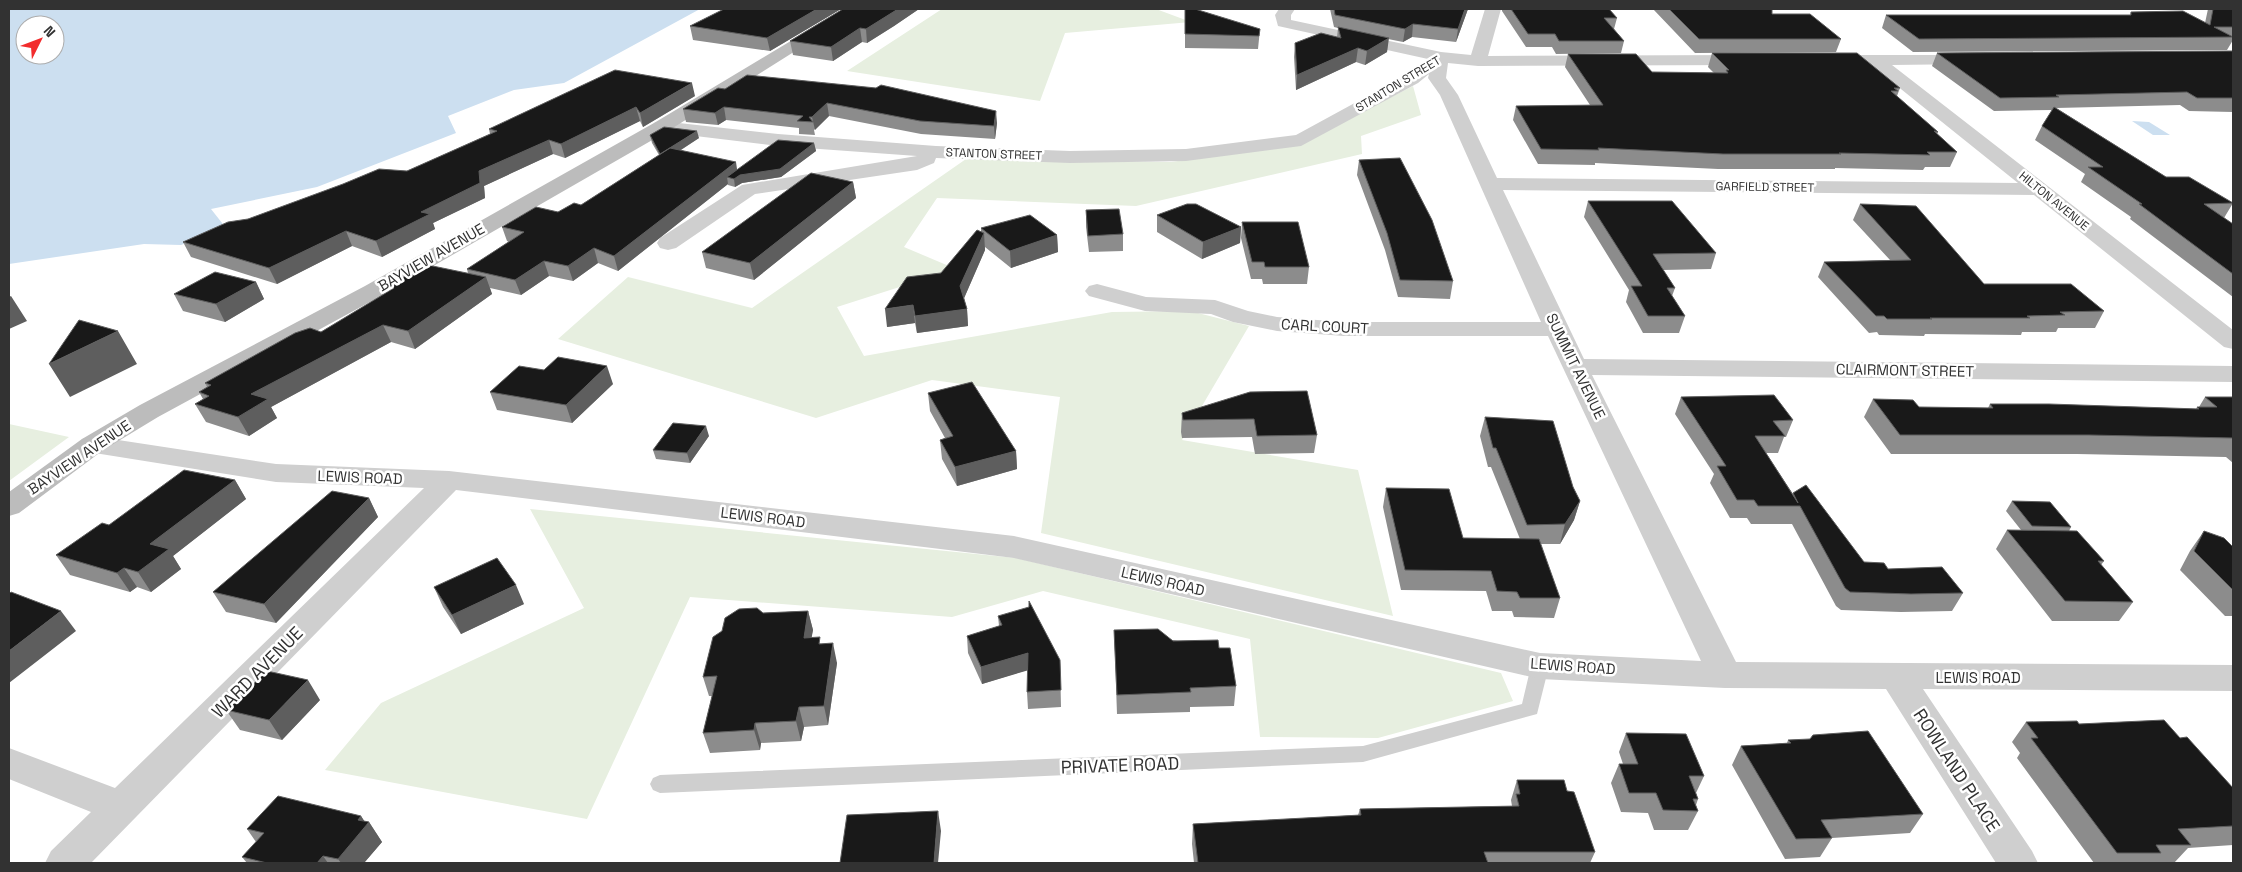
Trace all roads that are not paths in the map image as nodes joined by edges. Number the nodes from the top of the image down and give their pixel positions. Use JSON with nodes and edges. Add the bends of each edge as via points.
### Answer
{"nodes":[{"id":1,"x":854,"y":9,"type":"edge"},
{"id":2,"x":1287,"y":9,"type":"edge"},
{"id":3,"x":1492,"y":9,"type":"edge"},
{"id":4,"x":1441,"y":57,"type":"junction"},
{"id":5,"x":1992,"y":59,"type":"edge"},
{"id":6,"x":1765,"y":60,"type":"edge"},
{"id":7,"x":1814,"y":60,"type":"edge"},
{"id":8,"x":1874,"y":60,"type":"junction"},
{"id":9,"x":1478,"y":61,"type":"junction"},
{"id":10,"x":662,"y":127,"type":"junction"},
{"id":11,"x":936,"y":152,"type":"junction"},
{"id":12,"x":1492,"y":184,"type":"junction"},
{"id":13,"x":2039,"y":189,"type":"junction"},
{"id":14,"x":668,"y":243,"type":"dead end"},
{"id":15,"x":1097,"y":291,"type":"dead end"},
{"id":16,"x":1557,"y":329,"type":"junction"},
{"id":17,"x":2233,"y":342,"type":"edge"},
{"id":18,"x":1577,"y":366,"type":"junction"},
{"id":19,"x":2233,"y":374,"type":"edge"},
{"id":20,"x":92,"y":445,"type":"junction"},
{"id":21,"x":449,"y":480,"type":"junction"},
{"id":22,"x":9,"y":506,"type":"edge"},
{"id":23,"x":1540,"y":666,"type":"junction"},
{"id":24,"x":1724,"y":675,"type":"junction"},
{"id":25,"x":1896,"y":677,"type":"junction"},
{"id":26,"x":2233,"y":678,"type":"edge"},
{"id":27,"x":9,"y":763,"type":"edge"},
{"id":28,"x":660,"y":784,"type":"dead end"},
{"id":29,"x":122,"y":807,"type":"junction"},
{"id":30,"x":65,"y":863,"type":"edge"},
{"id":31,"x":2018,"y":863,"type":"edge"}],
"edges":[{"from":1,"to":10,"type":"main road","name":"BAYVIEW AVENUE"},
{"from":2,"to":4,"type":"street","via":[[1283,15],[1284,23]]},
{"from":3,"to":9,"type":"street"},
{"from":4,"to":9,"type":"street","name":"STANTON STREET"},
{"from":4,"to":11,"type":"street","name":"STANTON STREET","via":[[1412,78],[1301,140],[1186,155],[1070,157]]},
{"from":4,"to":12,"type":"street","name":"SUMMIT AVENUE","via":[[1437,78],[1449,95]]},
{"from":5,"to":8,"type":"street"},
{"from":6,"to":9,"type":"street","name":"STANTON STREET"},
{"from":7,"to":8,"type":"street"},
{"from":8,"to":13,"type":"street","name":"HILTON AVENUE"},
{"from":10,"to":11,"type":"street","name":"STANTON STREET"},
{"from":10,"to":20,"type":"main road","name":"BAYVIEW AVENUE"},
{"from":11,"to":14,"type":"street","via":[[918,164],[749,189]]},
{"from":12,"to":13,"type":"street","name":"GARFIELD STREET"},
{"from":12,"to":16,"type":"street","name":"SUMMIT AVENUE"},
{"from":13,"to":17,"type":"street","name":"HILTON AVENUE"},
{"from":15,"to":16,"type":"street","name":"CARL COURT","via":[[1145,304],[1215,308],[1277,324],[1344,328]]},
{"from":16,"to":18,"type":"street","name":"SUMMIT AVENUE"},
{"from":18,"to":19,"type":"street","name":"CLAIRMONT STREET"},
{"from":18,"to":24,"type":"street","name":"SUMMIT AVENUE"},
{"from":20,"to":21,"type":"street","name":"LEWIS ROAD","via":[[276,474]]},
{"from":20,"to":22,"type":"main road","name":"BAYVIEW AVENUE"},
{"from":21,"to":23,"type":"street","name":"LEWIS ROAD","via":[[1014,547]]},
{"from":21,"to":29,"type":"street","name":"WARD AVENUE"},
{"from":23,"to":24,"type":"street","name":"LEWIS ROAD"},
{"from":23,"to":28,"type":"lane","name":"PRIVATE ROAD","via":[[1530,709],[1363,754]]},
{"from":24,"to":25,"type":"street","name":"LEWIS ROAD"},
{"from":25,"to":26,"type":"street","name":"LEWIS ROAD"},
{"from":25,"to":31,"type":"street","name":"ROWLAND PLACE"},
{"from":27,"to":29,"type":"street"},
{"from":29,"to":30,"type":"street","name":"WARD AVENUE"}]}
